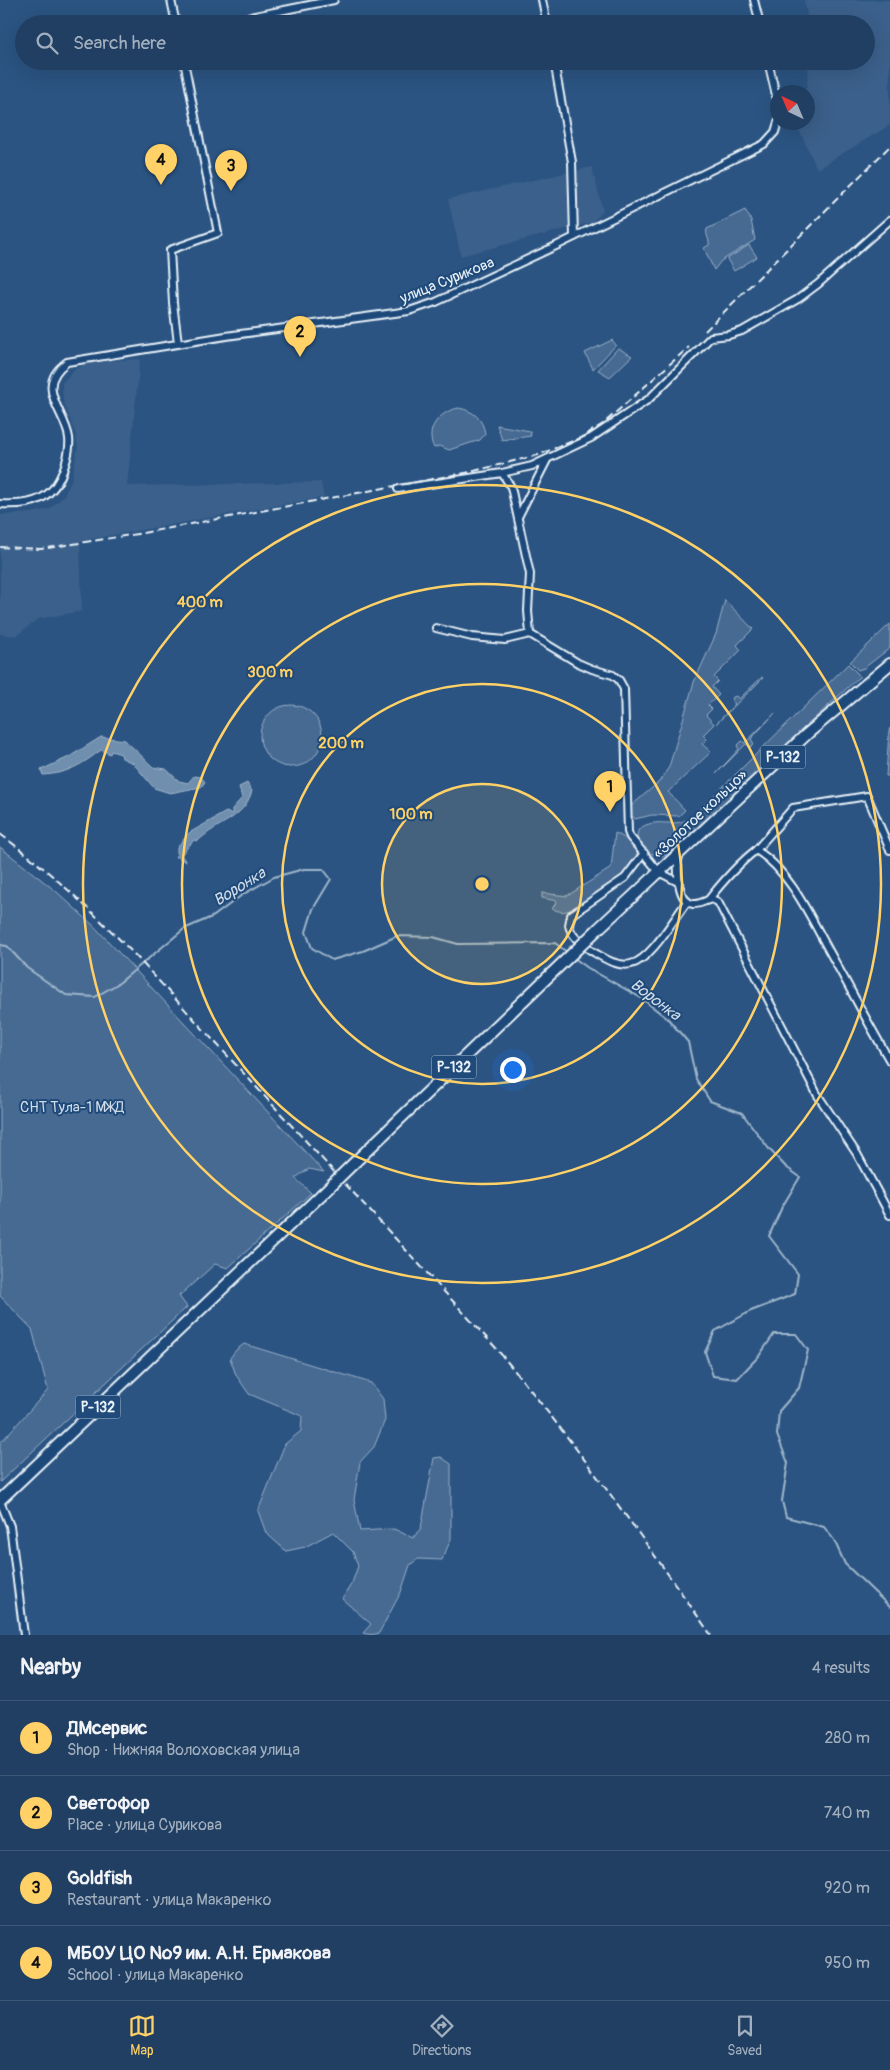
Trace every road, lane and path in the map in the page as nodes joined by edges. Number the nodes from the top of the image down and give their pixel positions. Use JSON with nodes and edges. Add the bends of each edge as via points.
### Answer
{"nodes":[{"id":1,"x":171,"y":0,"type":"edge"},
{"id":2,"x":334,"y":0,"type":"edge"},
{"id":3,"x":542,"y":0,"type":"edge"},
{"id":4,"x":754,"y":0,"type":"edge"},
{"id":5,"x":174,"y":15,"type":"edge"},
{"id":6,"x":260,"y":15,"type":"edge"},
{"id":7,"x":545,"y":15,"type":"edge"},
{"id":8,"x":758,"y":15,"type":"edge"},
{"id":9,"x":186,"y":70,"type":"edge"},
{"id":10,"x":556,"y":70,"type":"edge"},
{"id":11,"x":770,"y":70,"type":"edge"},
{"id":12,"x":774,"y":85,"type":"edge"},
{"id":13,"x":776,"y":130,"type":"edge"},
{"id":14,"x":890,"y":220,"type":"edge"},
{"id":15,"x":574,"y":237,"type":"junction"},
{"id":16,"x":178,"y":343,"type":"junction"},
{"id":17,"x":547,"y":460,"type":"junction"},
{"id":18,"x":502,"y":473,"type":"junction"},
{"id":19,"x":398,"y":489,"type":"dead end"},
{"id":20,"x":0,"y":504,"type":"edge"},
{"id":21,"x":518,"y":517,"type":"junction"},
{"id":22,"x":436,"y":628,"type":"dead end"},
{"id":23,"x":530,"y":634,"type":"junction"},
{"id":24,"x":890,"y":664,"type":"edge"},
{"id":25,"x":756,"y":850,"type":"junction"},
{"id":26,"x":890,"y":850,"type":"edge"},
{"id":27,"x":644,"y":853,"type":"junction"},
{"id":28,"x":679,"y":854,"type":"junction"},
{"id":29,"x":659,"y":872,"type":"junction"},
{"id":30,"x":678,"y":882,"type":"junction"},
{"id":31,"x":709,"y":899,"type":"junction"},
{"id":32,"x":687,"y":902,"type":"junction"},
{"id":33,"x":890,"y":1061,"type":"edge"},
{"id":34,"x":890,"y":1215,"type":"edge"},
{"id":35,"x":0,"y":1501,"type":"edge"},
{"id":36,"x":24,"y":1635,"type":"edge"}],
"edges":[{"from":1,"to":5,"type":"street"},
{"from":2,"to":6,"type":"street"},
{"from":3,"to":7,"type":"street"},
{"from":4,"to":8,"type":"street"},
{"from":9,"to":16,"type":"street","via":[[218,234],[170,250]]},
{"from":10,"to":15,"type":"street","via":[[572,162]]},
{"from":11,"to":12,"type":"street"},
{"from":13,"to":15,"type":"street","name":"улица Сурикова","via":[[764,144]]},
{"from":14,"to":17,"type":"street","via":[[798,299],[742,331],[711,337],[644,404],[591,438]]},
{"from":15,"to":16,"type":"street","name":"улица Сурикова","via":[[436,302],[409,311]]},
{"from":16,"to":20,"type":"street","name":"улица Сурикова","via":[[67,362],[52,382],[56,405],[69,436],[69,451],[62,474],[50,494],[42,499]]},
{"from":17,"to":18,"type":"street"},
{"from":17,"to":21,"type":"street"},
{"from":18,"to":19,"type":"street"},
{"from":18,"to":21,"type":"street","via":[[511,487]]},
{"from":21,"to":23,"type":"street","via":[[530,574]]},
{"from":22,"to":23,"type":"street","via":[[472,637],[505,640]]},
{"from":23,"to":27,"type":"street","via":[[578,663],[613,675],[622,685],[628,830]]},
{"from":24,"to":28,"type":"main road","name":"«Золотое кольцо»","number":"Р-132","via":[[807,734]]},
{"from":25,"to":26,"type":"street","via":[[793,808],[867,796]]},
{"from":25,"to":31,"type":"street","via":[[741,862]]},
{"from":25,"to":33,"type":"street","via":[[767,856],[806,909]]},
{"from":27,"to":29,"type":"street"},
{"from":27,"to":32,"type":"street","via":[[625,878],[571,915],[568,923],[571,933],[607,960],[619,964],[634,963],[652,949]]},
{"from":28,"to":29,"type":"main road","name":"«Золотое кольцо»","number":"Р-132"},
{"from":28,"to":30,"type":"street","via":[[676,867]]},
{"from":29,"to":30,"type":"street"},
{"from":29,"to":35,"type":"main road","name":"«Золотое кольцо»","number":"Р-132","bridge":true},
{"from":30,"to":32,"type":"street"},
{"from":31,"to":32,"type":"street","via":[[697,904]]},
{"from":31,"to":34,"type":"street","via":[[719,903],[817,1094],[858,1154]]},
{"from":35,"to":36,"type":"street","via":[[10,1526]]}]}
